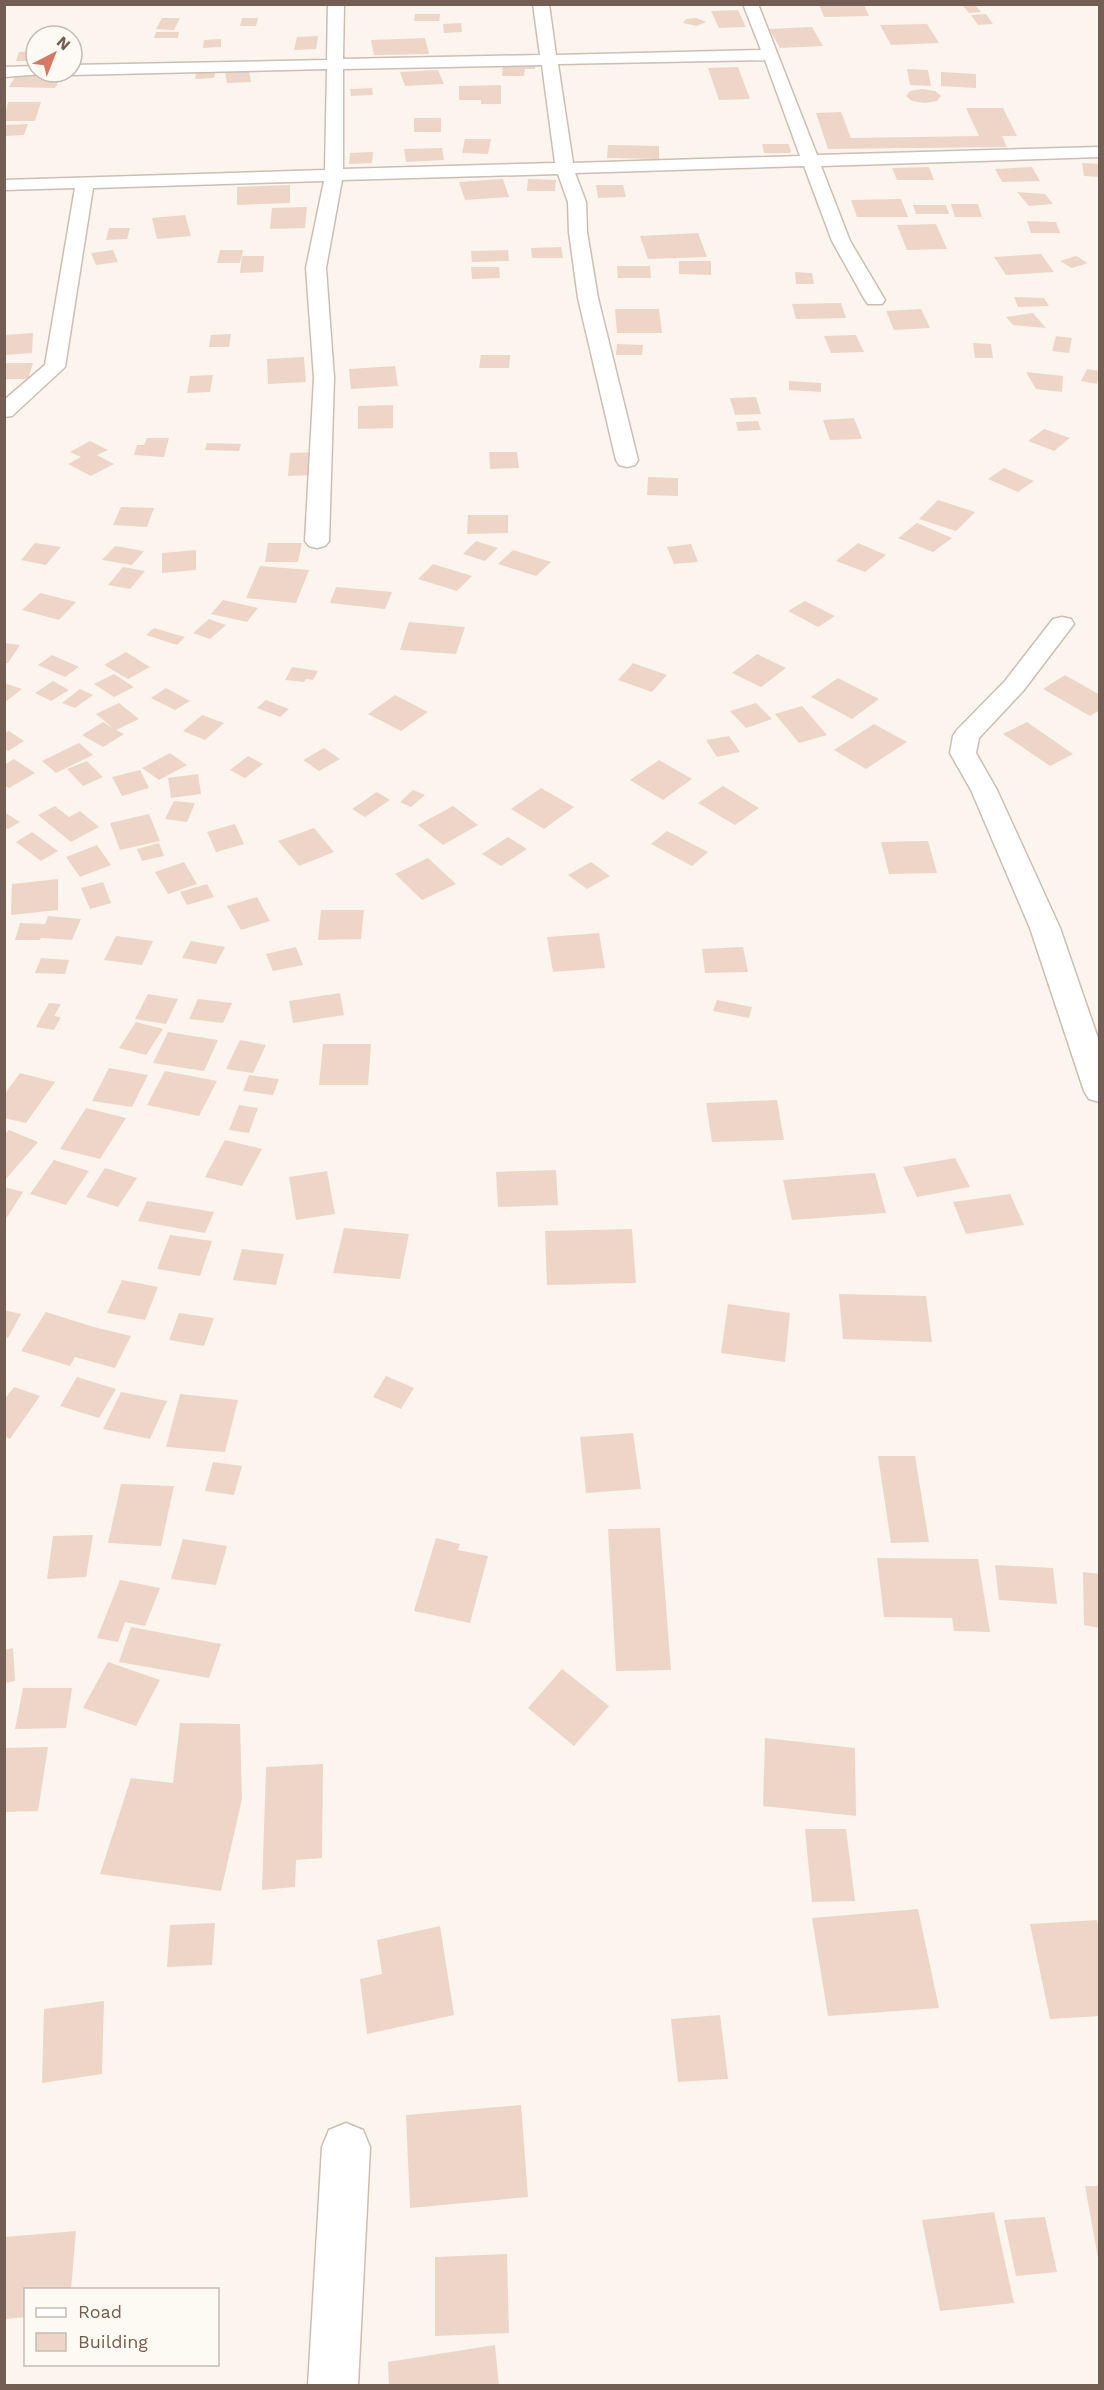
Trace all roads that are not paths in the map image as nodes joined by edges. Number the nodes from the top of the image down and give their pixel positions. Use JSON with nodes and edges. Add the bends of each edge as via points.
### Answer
{"nodes":[{"id":1,"x":336,"y":4,"type":"edge"},
{"id":2,"x":541,"y":4,"type":"edge"},
{"id":3,"x":750,"y":4,"type":"edge"},
{"id":4,"x":771,"y":55,"type":"junction"},
{"id":5,"x":550,"y":58,"type":"junction"},
{"id":6,"x":335,"y":63,"type":"junction"},
{"id":7,"x":84,"y":70,"type":"edge"},
{"id":8,"x":24,"y":71,"type":"edge"},
{"id":9,"x":4,"y":72,"type":"edge"},
{"id":10,"x":1100,"y":152,"type":"edge"},
{"id":11,"x":812,"y":161,"type":"junction"},
{"id":12,"x":565,"y":169,"type":"junction"},
{"id":13,"x":334,"y":176,"type":"junction"},
{"id":14,"x":85,"y":184,"type":"junction"},
{"id":15,"x":4,"y":185,"type":"edge"},
{"id":16,"x":875,"y":300,"type":"dead end"},
{"id":17,"x":4,"y":411,"type":"edge"},
{"id":18,"x":627,"y":460,"type":"dead end"},
{"id":19,"x":316,"y":541,"type":"dead end"},
{"id":20,"x":1062,"y":624,"type":"dead end"},
{"id":21,"x":1100,"y":1091,"type":"edge"},
{"id":22,"x":346,"y":2146,"type":"dead end"},
{"id":23,"x":333,"y":2385,"type":"edge"}],
"edges":[{"from":1,"to":6,"type":"street"},
{"from":2,"to":5,"type":"street"},
{"from":3,"to":4,"type":"street"},
{"from":4,"to":5,"type":"street"},
{"from":4,"to":11,"type":"street"},
{"from":5,"to":6,"type":"street"},
{"from":5,"to":12,"type":"street"},
{"from":6,"to":7,"type":"street"},
{"from":6,"to":13,"type":"street"},
{"from":8,"to":9,"type":"street"},
{"from":10,"to":11,"type":"street"},
{"from":11,"to":12,"type":"street"},
{"from":11,"to":16,"type":"street","via":[[841,241]]},
{"from":12,"to":13,"type":"street"},
{"from":12,"to":18,"type":"street","via":[[577,202],[588,298]]},
{"from":13,"to":14,"type":"street"},
{"from":13,"to":19,"type":"street","via":[[316,268],[324,378]]},
{"from":14,"to":15,"type":"street"},
{"from":14,"to":17,"type":"street","via":[[55,367]]},
{"from":20,"to":21,"type":"street","via":[[1014,686],[966,736],[963,753],[984,790],[1045,928]]},
{"from":22,"to":23,"type":"street"}]}
